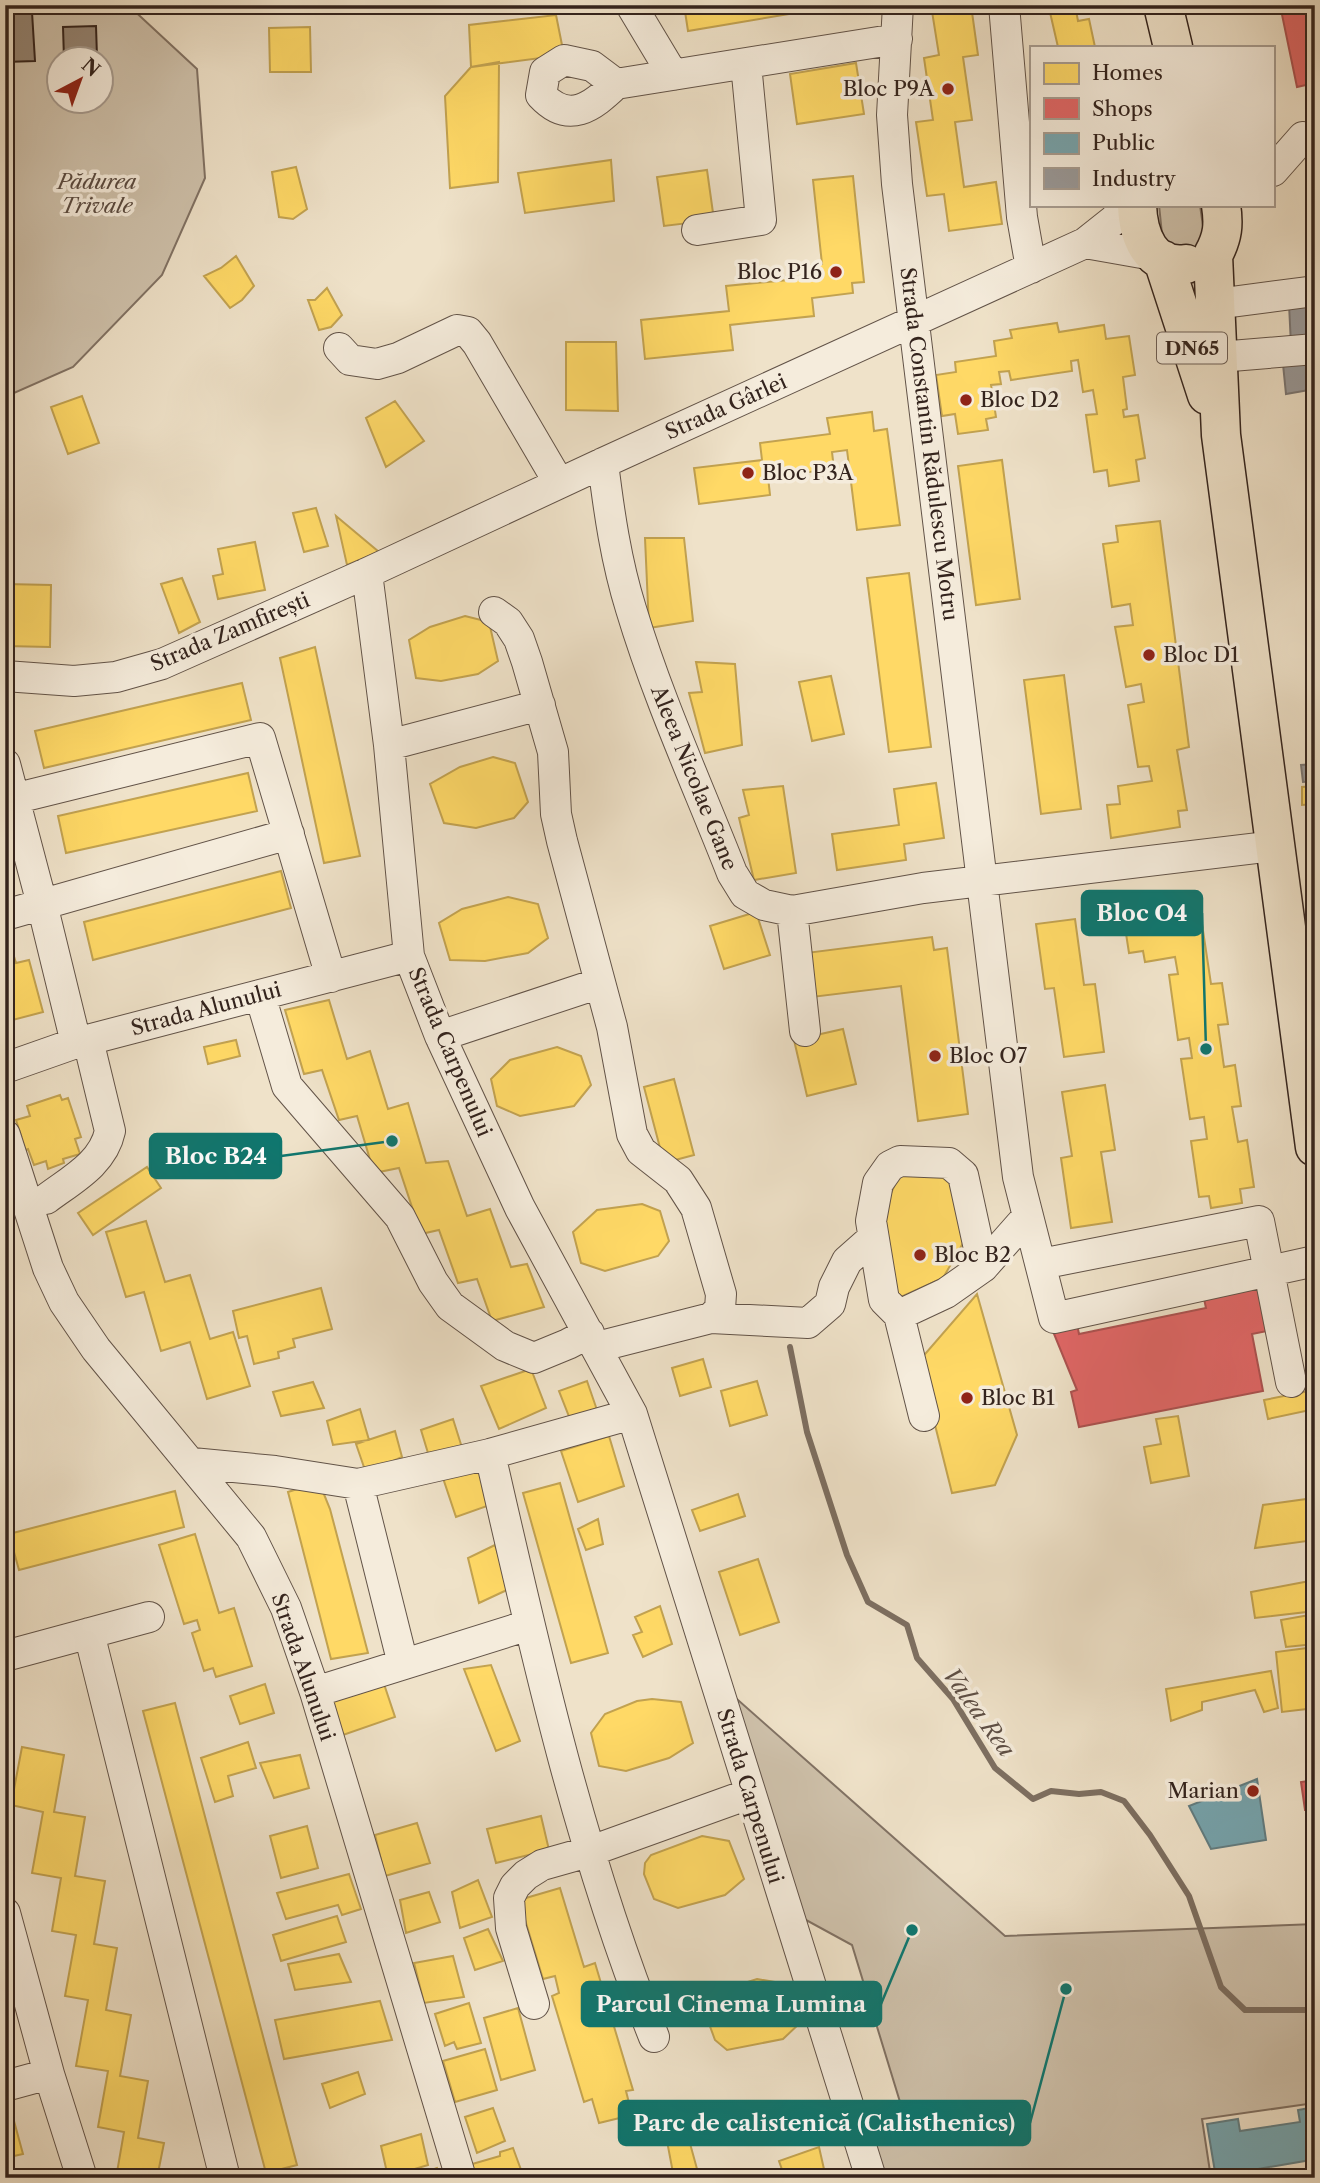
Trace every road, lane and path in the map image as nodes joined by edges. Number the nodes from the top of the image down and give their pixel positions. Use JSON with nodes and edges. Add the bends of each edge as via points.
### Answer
{"nodes":[{"id":1,"x":631,"y":5,"type":"edge"},
{"id":2,"x":898,"y":5,"type":"edge"},
{"id":3,"x":1004,"y":5,"type":"edge"},
{"id":4,"x":1148,"y":5,"type":"edge"},
{"id":5,"x":1163,"y":5,"type":"edge"},
{"id":6,"x":897,"y":39,"type":"junction"},
{"id":7,"x":1146,"y":46,"type":"edge"},
{"id":8,"x":1174,"y":46,"type":"edge"},
{"id":9,"x":746,"y":64,"type":"junction"},
{"id":10,"x":673,"y":75,"type":"junction"},
{"id":11,"x":615,"y":84,"type":"dead end"},
{"id":12,"x":1309,"y":136,"type":"edge"},
{"id":13,"x":1274,"y":146,"type":"edge"},
{"id":14,"x":1274,"y":170,"type":"edge"},
{"id":15,"x":1127,"y":206,"type":"edge"},
{"id":16,"x":1137,"y":206,"type":"edge"},
{"id":17,"x":1225,"y":223,"type":"edge"},
{"id":18,"x":697,"y":230,"type":"dead end"},
{"id":19,"x":1085,"y":243,"type":"junction"},
{"id":20,"x":1158,"y":258,"type":"junction"},
{"id":21,"x":1031,"y":268,"type":"junction"},
{"id":22,"x":1315,"y":291,"type":"edge"},
{"id":23,"x":1216,"y":304,"type":"junction"},
{"id":24,"x":915,"y":322,"type":"junction"},
{"id":25,"x":339,"y":348,"type":"dead end"},
{"id":26,"x":1315,"y":349,"type":"edge"},
{"id":27,"x":1219,"y":357,"type":"junction"},
{"id":28,"x":1221,"y":435,"type":"junction"},
{"id":29,"x":603,"y":463,"type":"junction"},
{"id":30,"x":559,"y":483,"type":"junction"},
{"id":31,"x":367,"y":573,"type":"junction"},
{"id":32,"x":494,"y":612,"type":"dead end"},
{"id":33,"x":5,"y":676,"type":"edge"},
{"id":34,"x":540,"y":705,"type":"junction"},
{"id":35,"x":389,"y":745,"type":"junction"},
{"id":36,"x":5,"y":764,"type":"edge"},
{"id":37,"x":10,"y":800,"type":"edge"},
{"id":38,"x":289,"y":834,"type":"junction"},
{"id":39,"x":1273,"y":846,"type":"junction"},
{"id":40,"x":984,"y":881,"type":"junction"},
{"id":41,"x":43,"y":904,"type":"junction"},
{"id":42,"x":792,"y":911,"type":"junction"},
{"id":43,"x":5,"y":915,"type":"edge"},
{"id":44,"x":409,"y":956,"type":"junction"},
{"id":45,"x":1302,"y":962,"type":"edge"},
{"id":46,"x":331,"y":977,"type":"junction"},
{"id":47,"x":600,"y":983,"type":"junction"},
{"id":48,"x":260,"y":995,"type":"junction"},
{"id":49,"x":805,"y":1031,"type":"dead end"},
{"id":50,"x":440,"y":1036,"type":"junction"},
{"id":51,"x":82,"y":1042,"type":"junction"},
{"id":52,"x":5,"y":1069,"type":"edge"},
{"id":53,"x":5,"y":1135,"type":"edge"},
{"id":54,"x":1315,"y":1147,"type":"edge"},
{"id":55,"x":46,"y":1199,"type":"dead end"},
{"id":56,"x":1028,"y":1216,"type":"junction"},
{"id":57,"x":873,"y":1238,"type":"junction"},
{"id":58,"x":1315,"y":1261,"type":"edge"},
{"id":59,"x":1041,"y":1264,"type":"junction"},
{"id":60,"x":983,"y":1267,"type":"junction"},
{"id":61,"x":1268,"y":1273,"type":"junction"},
{"id":62,"x":899,"y":1315,"type":"junction"},
{"id":63,"x":711,"y":1318,"type":"junction"},
{"id":64,"x":593,"y":1340,"type":"junction"},
{"id":65,"x":1291,"y":1382,"type":"dead end"},
{"id":66,"x":632,"y":1414,"type":"junction"},
{"id":67,"x":924,"y":1416,"type":"dead end"},
{"id":68,"x":490,"y":1454,"type":"junction"},
{"id":69,"x":192,"y":1463,"type":"junction"},
{"id":70,"x":358,"y":1484,"type":"junction"},
{"id":71,"x":149,"y":1617,"type":"dead end"},
{"id":72,"x":529,"y":1625,"type":"junction"},
{"id":73,"x":89,"y":1633,"type":"junction"},
{"id":74,"x":5,"y":1656,"type":"edge"},
{"id":75,"x":403,"y":1664,"type":"junction"},
{"id":76,"x":315,"y":1692,"type":"junction"},
{"id":77,"x":749,"y":1794,"type":"junction"},
{"id":78,"x":588,"y":1852,"type":"junction"},
{"id":79,"x":5,"y":1913,"type":"edge"},
{"id":80,"x":534,"y":2004,"type":"dead end"},
{"id":81,"x":654,"y":2037,"type":"dead end"},
{"id":82,"x":49,"y":2074,"type":"junction"},
{"id":83,"x":5,"y":2086,"type":"edge"},
{"id":84,"x":82,"y":2178,"type":"edge"},
{"id":85,"x":225,"y":2178,"type":"edge"},
{"id":86,"x":461,"y":2178,"type":"edge"},
{"id":87,"x":871,"y":2178,"type":"edge"}],
"edges":[{"from":1,"to":10,"type":"street"},
{"from":2,"to":6,"type":"street","name":"Strada Constantin Rădulescu Motru"},
{"from":3,"to":21,"type":"street","via":[[1022,217]]},
{"from":4,"to":7,"type":"main road"},
{"from":5,"to":8,"type":"main road"},
{"from":6,"to":9,"type":"street"},
{"from":6,"to":24,"type":"street","name":"Strada Constantin Rădulescu Motru","via":[[892,115]]},
{"from":9,"to":10,"type":"street"},
{"from":9,"to":18,"type":"street","via":[[761,219]]},
{"from":10,"to":11,"type":"street"},
{"from":12,"to":13,"type":"street"},
{"from":12,"to":14,"type":"street"},
{"from":15,"to":19,"type":"street","name":"Strada Gârlei"},
{"from":16,"to":20,"type":"main road","number":"DN65","via":[[1140,226]]},
{"from":17,"to":20,"type":"main road","number":"DN65","via":[[1198,262],[1180,264]]},
{"from":17,"to":23,"type":"main road","number":"DN65"},
{"from":19,"to":20,"type":"street"},
{"from":19,"to":21,"type":"street","name":"Strada Gârlei"},
{"from":20,"to":28,"type":"main road","number":"DN65"},
{"from":21,"to":24,"type":"street","name":"Strada Gârlei"},
{"from":22,"to":23,"type":"street"},
{"from":23,"to":27,"type":"main road","number":"DN65"},
{"from":24,"to":29,"type":"street","name":"Strada Gârlei"},
{"from":24,"to":40,"type":"street","name":"Strada Constantin Rădulescu Motru"},
{"from":25,"to":30,"type":"street","via":[[350,360],[377,364],[457,330],[468,332]]},
{"from":26,"to":27,"type":"street"},
{"from":27,"to":28,"type":"main road","number":"DN65"},
{"from":28,"to":39,"type":"main road","number":"DN65"},
{"from":29,"to":30,"type":"street","name":"Strada Gârlei"},
{"from":29,"to":42,"type":"street","name":"Aleea Nicolae Gane","via":[[610,522],[630,608],[732,873],[746,894],[764,905]]},
{"from":30,"to":31,"type":"street","name":"Strada Gârlei"},
{"from":31,"to":33,"type":"street","name":"Strada Zamfirești","via":[[151,667],[116,677],[74,681]]},
{"from":31,"to":35,"type":"street","name":"Strada Carpenului"},
{"from":32,"to":34,"type":"street","via":[[519,639]]},
{"from":34,"to":35,"type":"street"},
{"from":34,"to":47,"type":"street","via":[[553,752],[556,814]]},
{"from":35,"to":44,"type":"street","name":"Strada Carpenului"},
{"from":36,"to":37,"type":"street"},
{"from":37,"to":38,"type":"street","via":[[260,738]]},
{"from":37,"to":41,"type":"street"},
{"from":38,"to":41,"type":"street"},
{"from":38,"to":46,"type":"street"},
{"from":39,"to":40,"type":"street"},
{"from":39,"to":45,"type":"main road","number":"DN65"},
{"from":40,"to":42,"type":"street","name":"Aleea Nicolae Gane"},
{"from":40,"to":56,"type":"street","name":"Strada Constantin Rădulescu Motru","via":[[1018,1177]]},
{"from":41,"to":43,"type":"street"},
{"from":41,"to":51,"type":"street"},
{"from":42,"to":49,"type":"street"},
{"from":44,"to":46,"type":"street","name":"Strada Alunului"},
{"from":44,"to":50,"type":"street","name":"Strada Carpenului"},
{"from":45,"to":54,"type":"main road","number":"DN65"},
{"from":46,"to":48,"type":"street","name":"Strada Alunului"},
{"from":47,"to":50,"type":"street"},
{"from":47,"to":63,"type":"street","via":[[632,1134],[641,1151],[678,1180],[696,1208],[721,1294],[720,1308]]},
{"from":48,"to":51,"type":"street","name":"Strada Alunului"},
{"from":48,"to":64,"type":"street","via":[[287,1086],[400,1217],[432,1282],[450,1306],[505,1346],[534,1358]]},
{"from":50,"to":64,"type":"street","name":"Strada Carpenului","via":[[520,1208]]},
{"from":51,"to":52,"type":"street","name":"Strada Alunului"},
{"from":51,"to":55,"type":"street","via":[[110,1131],[107,1144],[88,1168]]},
{"from":53,"to":69,"type":"street","name":"Strada Alunului","via":[[48,1268],[64,1302],[96,1349]]},
{"from":56,"to":59,"type":"street","name":"Strada Constantin Rădulescu Motru"},
{"from":56,"to":60,"type":"street"},
{"from":57,"to":60,"type":"street","via":[[873,1204],[878,1183],[890,1166],[901,1161],[949,1163],[963,1175]]},
{"from":57,"to":62,"type":"street","via":[[884,1300]]},
{"from":57,"to":63,"type":"street","via":[[847,1261],[830,1304],[808,1323]]},
{"from":58,"to":61,"type":"street"},
{"from":59,"to":61,"type":"street","via":[[1259,1222]]},
{"from":59,"to":61,"type":"street","name":"Strada Constantin Rădulescu Motru","via":[[1054,1318]]},
{"from":60,"to":62,"type":"street","via":[[946,1293]]},
{"from":61,"to":65,"type":"street"},
{"from":62,"to":67,"type":"street"},
{"from":63,"to":64,"type":"street"},
{"from":64,"to":66,"type":"street","name":"Strada Carpenului"},
{"from":66,"to":68,"type":"street"},
{"from":66,"to":77,"type":"street","name":"Strada Carpenului"},
{"from":68,"to":70,"type":"street"},
{"from":68,"to":72,"type":"street"},
{"from":69,"to":70,"type":"street"},
{"from":69,"to":76,"type":"street","name":"Strada Alunului","via":[[251,1537],[286,1608]]},
{"from":70,"to":75,"type":"street"},
{"from":71,"to":73,"type":"street"},
{"from":72,"to":75,"type":"street"},
{"from":72,"to":78,"type":"street"},
{"from":73,"to":74,"type":"street"},
{"from":73,"to":85,"type":"street"},
{"from":75,"to":76,"type":"street"},
{"from":76,"to":86,"type":"street","name":"Strada Alunului"},
{"from":77,"to":78,"type":"street"},
{"from":77,"to":87,"type":"street","name":"Strada Carpenului"},
{"from":78,"to":80,"type":"street","via":[[542,1865],[515,1886],[509,1898],[511,1928]]},
{"from":78,"to":81,"type":"street"},
{"from":79,"to":82,"type":"street"},
{"from":82,"to":83,"type":"street"},
{"from":82,"to":84,"type":"street"}]}
